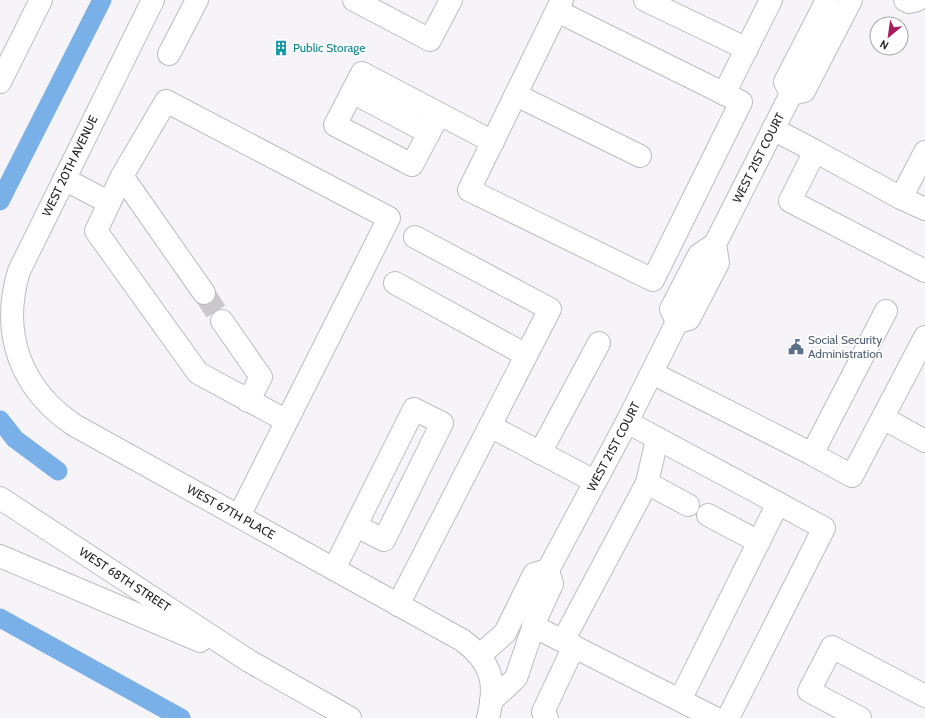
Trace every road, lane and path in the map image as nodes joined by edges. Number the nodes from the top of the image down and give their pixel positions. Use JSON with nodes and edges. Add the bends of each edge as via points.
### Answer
{"nodes":[{"id":1,"x":41,"y":0,"type":"edge"},
{"id":2,"x":153,"y":0,"type":"edge"},
{"id":3,"x":197,"y":0,"type":"edge"},
{"id":4,"x":354,"y":0,"type":"edge"},
{"id":5,"x":451,"y":0,"type":"edge"},
{"id":6,"x":645,"y":0,"type":"edge"},
{"id":7,"x":771,"y":0,"type":"edge"},
{"id":8,"x":827,"y":0,"type":"edge"},
{"id":9,"x":851,"y":0,"type":"edge"},
{"id":10,"x":905,"y":0,"type":"edge"},
{"id":11,"x":916,"y":0,"type":"edge"},
{"id":12,"x":560,"y":6,"type":"edge"},
{"id":13,"x":746,"y":49,"type":"junction"},
{"id":14,"x":169,"y":54,"type":"dead end"},
{"id":15,"x":0,"y":82,"type":"edge"},
{"id":16,"x":352,"y":92,"type":"junction"},
{"id":17,"x":724,"y":94,"type":"junction"},
{"id":18,"x":791,"y":94,"type":"junction"},
{"id":19,"x":516,"y":95,"type":"junction"},
{"id":20,"x":439,"y":114,"type":"junction"},
{"id":21,"x":773,"y":129,"type":"junction"},
{"id":22,"x":429,"y":133,"type":"junction"},
{"id":23,"x":493,"y":142,"type":"junction"},
{"id":24,"x":815,"y":151,"type":"junction"},
{"id":25,"x":925,"y":152,"type":"edge"},
{"id":26,"x":640,"y":156,"type":"dead end"},
{"id":27,"x":122,"y":176,"type":"junction"},
{"id":28,"x":64,"y":179,"type":"junction"},
{"id":29,"x":900,"y":198,"type":"junction"},
{"id":30,"x":108,"y":202,"type":"junction"},
{"id":31,"x":925,"y":209,"type":"edge"},
{"id":32,"x":415,"y":237,"type":"dead end"},
{"id":33,"x":925,"y":271,"type":"edge"},
{"id":34,"x":395,"y":283,"type":"dead end"},
{"id":35,"x":204,"y":294,"type":"tunnel mouth"},
{"id":36,"x":886,"y":311,"type":"dead end"},
{"id":37,"x":222,"y":321,"type":"tunnel mouth"},
{"id":38,"x":925,"y":338,"type":"edge"},
{"id":39,"x":13,"y":339,"type":"joint"},
{"id":40,"x":599,"y":343,"type":"dead end"},
{"id":41,"x":526,"y":355,"type":"junction"},
{"id":42,"x":652,"y":372,"type":"junction"},
{"id":43,"x":248,"y":401,"type":"junction"},
{"id":44,"x":883,"y":418,"type":"junction"},
{"id":45,"x":287,"y":421,"type":"junction"},
{"id":46,"x":626,"y":422,"type":"junction"},
{"id":47,"x":490,"y":426,"type":"junction"},
{"id":48,"x":657,"y":439,"type":"junction"},
{"id":49,"x":925,"y":441,"type":"edge"},
{"id":50,"x":540,"y":453,"type":"junction"},
{"id":51,"x":812,"y":454,"type":"junction"},
{"id":52,"x":594,"y":481,"type":"junction"},
{"id":53,"x":647,"y":483,"type":"junction"},
{"id":54,"x":0,"y":498,"type":"edge"},
{"id":55,"x":778,"y":503,"type":"junction"},
{"id":56,"x":688,"y":505,"type":"dead end"},
{"id":57,"x":708,"y":515,"type":"dead end"},
{"id":58,"x":239,"y":516,"type":"junction"},
{"id":59,"x":356,"y":526,"type":"junction"},
{"id":60,"x":759,"y":542,"type":"junction"},
{"id":61,"x":0,"y":556,"type":"edge"},
{"id":62,"x":334,"y":569,"type":"junction"},
{"id":63,"x":548,"y":570,"type":"junction"},
{"id":64,"x":398,"y":605,"type":"junction"},
{"id":65,"x":533,"y":626,"type":"junction"},
{"id":66,"x":569,"y":643,"type":"junction"},
{"id":67,"x":480,"y":655,"type":"junction"},
{"id":68,"x":249,"y":661,"type":"junction"},
{"id":69,"x":925,"y":696,"type":"edge"},
{"id":70,"x":680,"y":700,"type":"junction"},
{"id":71,"x":489,"y":709,"type":"edge"},
{"id":72,"x":714,"y":717,"type":"edge"},
{"id":73,"x":350,"y":718,"type":"edge"},
{"id":74,"x":547,"y":718,"type":"edge"},
{"id":75,"x":860,"y":718,"type":"edge"}],
"edges":[{"from":1,"to":15,"type":"main road"},
{"from":2,"to":28,"type":"main road","name":"WEST 20TH AVENUE"},
{"from":3,"to":14,"type":"main road"},
{"from":4,"to":5,"type":"main road","via":[[430,40]]},
{"from":6,"to":13,"type":"main road"},
{"from":7,"to":13,"type":"main road"},
{"from":8,"to":18,"type":"main road","via":[[785,82]]},
{"from":9,"to":18,"type":"main road","via":[[804,91]]},
{"from":10,"to":11,"type":"main road"},
{"from":12,"to":17,"type":"main road"},
{"from":12,"to":19,"type":"main road"},
{"from":13,"to":17,"type":"main road"},
{"from":16,"to":20,"type":"main road","via":[[362,73]]},
{"from":16,"to":22,"type":"main road"},
{"from":16,"to":22,"type":"main road","via":[[335,125],[412,166]]},
{"from":17,"to":23,"type":"main road","via":[[741,102],[653,280],[469,190]]},
{"from":18,"to":21,"type":"main road","name":"WEST 21ST COURT"},
{"from":19,"to":23,"type":"main road"},
{"from":19,"to":26,"type":"main road"},
{"from":20,"to":22,"type":"main road"},
{"from":20,"to":23,"type":"main road"},
{"from":21,"to":24,"type":"main road"},
{"from":21,"to":42,"type":"main road","name":"WEST 21ST COURT","via":[[715,244],[699,254],[671,309],[677,322]]},
{"from":24,"to":29,"type":"main road"},
{"from":24,"to":33,"type":"main road","via":[[790,201]]},
{"from":25,"to":29,"type":"main road"},
{"from":27,"to":30,"type":"main road"},
{"from":27,"to":35,"type":"main road"},
{"from":27,"to":45,"type":"main road","via":[[166,101],[389,218]]},
{"from":28,"to":30,"type":"main road"},
{"from":28,"to":39,"type":"main road","name":"WEST 20TH AVENUE","via":[[16,282],[11,314]]},
{"from":29,"to":31,"type":"main road"},
{"from":30,"to":43,"type":"main road","via":[[96,231],[198,373]]},
{"from":32,"to":41,"type":"main road","via":[[550,310]]},
{"from":34,"to":41,"type":"main road"},
{"from":36,"to":51,"type":"main road"},
{"from":37,"to":43,"type":"main road","via":[[261,377]]},
{"from":38,"to":44,"type":"main road"},
{"from":39,"to":58,"type":"main road","name":"WEST 67TH PLACE","via":[[28,378],[53,409],[89,434]]},
{"from":40,"to":50,"type":"main road"},
{"from":41,"to":47,"type":"main road"},
{"from":42,"to":46,"type":"main road","name":"WEST 21ST COURT"},
{"from":42,"to":51,"type":"main road"},
{"from":43,"to":45,"type":"main road"},
{"from":44,"to":49,"type":"main road"},
{"from":44,"to":51,"type":"main road","via":[[852,476]]},
{"from":45,"to":58,"type":"main road"},
{"from":46,"to":48,"type":"main road"},
{"from":46,"to":52,"type":"main road","name":"WEST 21ST COURT"},
{"from":47,"to":50,"type":"main road"},
{"from":47,"to":64,"type":"main road"},
{"from":48,"to":53,"type":"main road"},
{"from":48,"to":55,"type":"main road"},
{"from":50,"to":52,"type":"main road"},
{"from":52,"to":63,"type":"main road","name":"WEST 21ST COURT"},
{"from":53,"to":56,"type":"main road"},
{"from":53,"to":66,"type":"main road"},
{"from":54,"to":68,"type":"main road","name":"WEST 68TH STREET"},
{"from":55,"to":60,"type":"main road"},
{"from":55,"to":72,"type":"main road","via":[[824,528]]},
{"from":57,"to":60,"type":"main road"},
{"from":58,"to":62,"type":"main road","name":"WEST 67TH PLACE"},
{"from":59,"to":59,"type":"main road","via":[[414,409],[442,423],[384,540]]},
{"from":59,"to":62,"type":"main road"},
{"from":60,"to":70,"type":"main road"},
{"from":61,"to":68,"type":"main road","name":"WEST 68TH STREET"},
{"from":62,"to":64,"type":"main road","name":"WEST 67TH PLACE"},
{"from":63,"to":65,"type":"main road","via":[[552,584]]},
{"from":63,"to":67,"type":"main road","via":[[534,574],[505,633]]},
{"from":64,"to":67,"type":"main road","name":"WEST 67TH PLACE","via":[[462,640]]},
{"from":65,"to":66,"type":"main road"},
{"from":65,"to":71,"type":"main road","via":[[516,678]]},
{"from":66,"to":70,"type":"main road"},
{"from":66,"to":74,"type":"main road","via":[[543,712]]},
{"from":67,"to":71,"type":"main road","via":[[492,676]]},
{"from":68,"to":73,"type":"main road","name":"WEST 68TH STREET"},
{"from":69,"to":75,"type":"main road","via":[[832,648],[809,691]]},
{"from":70,"to":72,"type":"main road"}]}
